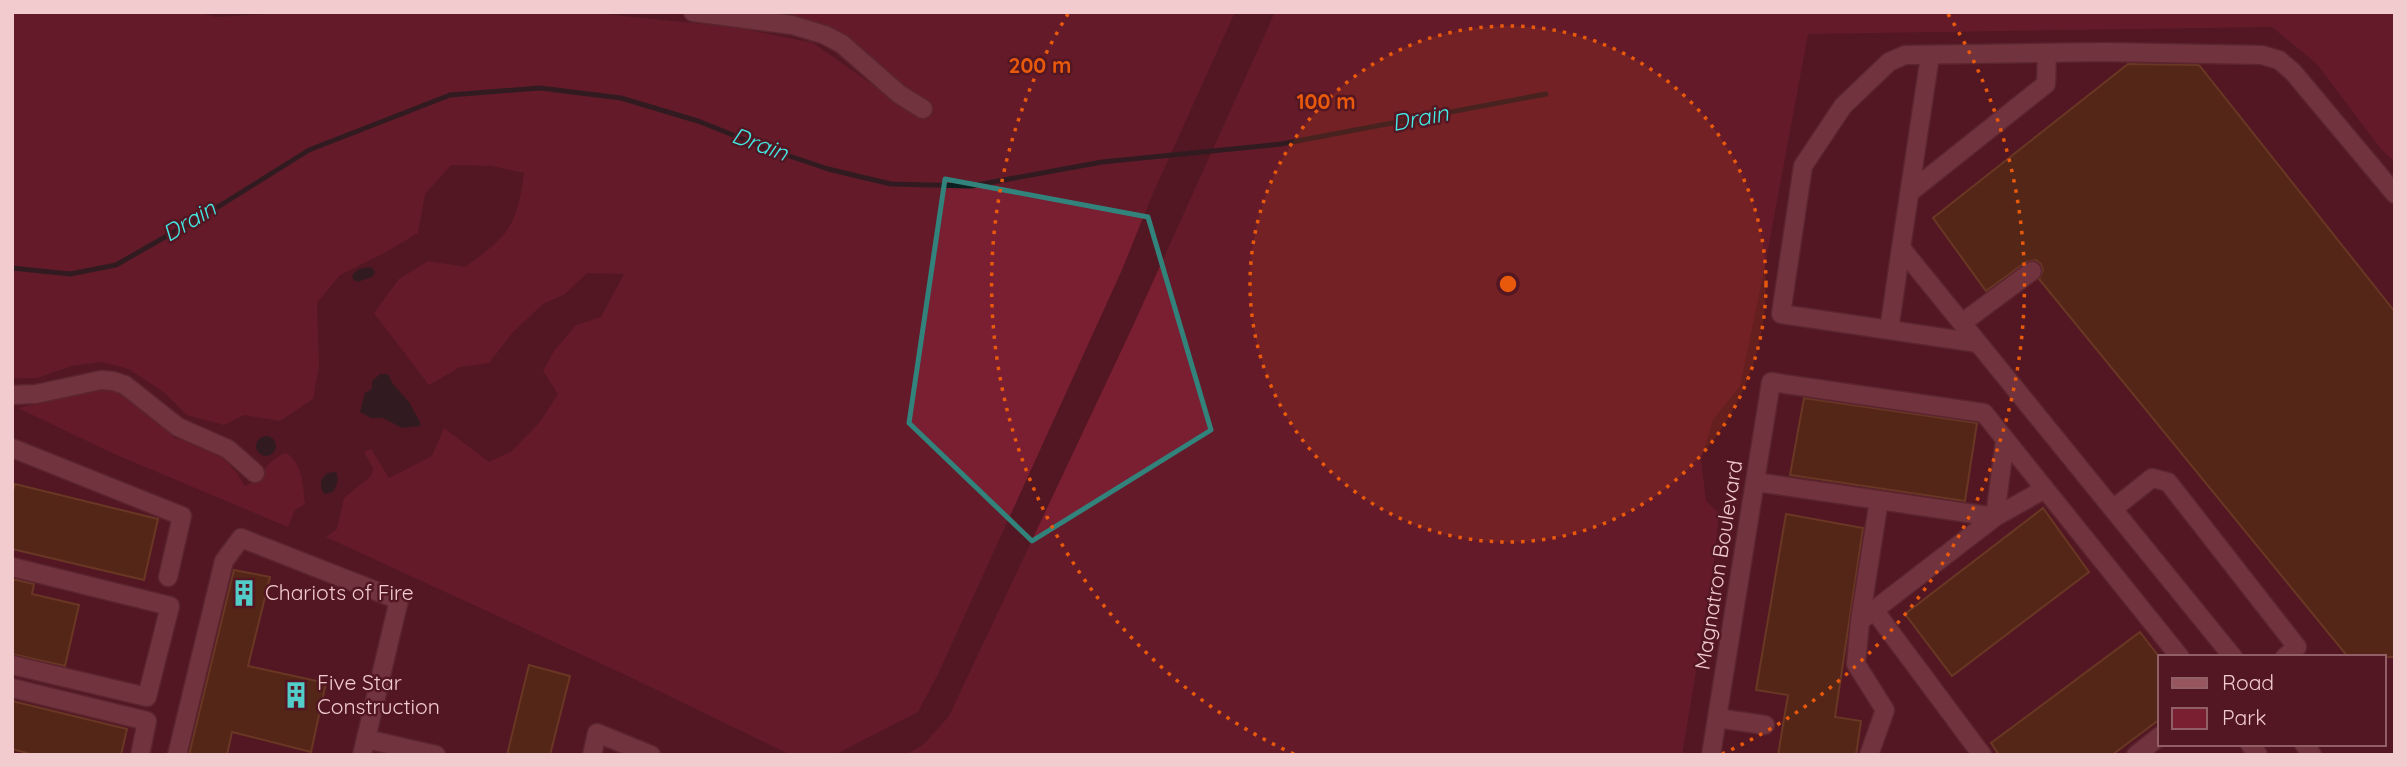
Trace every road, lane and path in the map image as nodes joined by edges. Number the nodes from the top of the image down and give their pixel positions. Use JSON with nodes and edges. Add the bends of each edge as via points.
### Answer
{"nodes":[{"id":1,"x":693,"y":12,"type":"edge"},
{"id":2,"x":2047,"y":54,"type":"junction"},
{"id":3,"x":1930,"y":55,"type":"junction"},
{"id":4,"x":923,"y":109,"type":"dead end"},
{"id":5,"x":1909,"y":193,"type":"junction"},
{"id":6,"x":2395,"y":194,"type":"edge"},
{"id":7,"x":1901,"y":248,"type":"junction"},
{"id":8,"x":2032,"y":271,"type":"dead end"},
{"id":9,"x":1962,"y":323,"type":"junction"},
{"id":10,"x":1889,"y":330,"type":"junction"},
{"id":11,"x":1978,"y":343,"type":"junction"},
{"id":12,"x":12,"y":395,"type":"edge"},
{"id":13,"x":2005,"y":440,"type":"junction"},
{"id":14,"x":12,"y":448,"type":"edge"},
{"id":15,"x":255,"y":472,"type":"dead end"},
{"id":16,"x":1756,"y":482,"type":"junction"},
{"id":17,"x":2045,"y":489,"type":"junction"},
{"id":18,"x":1879,"y":500,"type":"junction"},
{"id":19,"x":2113,"y":509,"type":"junction"},
{"id":20,"x":1995,"y":517,"type":"junction"},
{"id":21,"x":12,"y":567,"type":"edge"},
{"id":22,"x":168,"y":577,"type":"dead end"},
{"id":23,"x":1867,"y":616,"type":"junction"},
{"id":24,"x":2178,"y":655,"type":"edge"},
{"id":25,"x":2231,"y":655,"type":"edge"},
{"id":26,"x":2287,"y":655,"type":"edge"},
{"id":27,"x":12,"y":665,"type":"edge"},
{"id":28,"x":12,"y":688,"type":"edge"},
{"id":29,"x":1717,"y":718,"type":"junction"},
{"id":30,"x":1765,"y":725,"type":"dead end"},
{"id":31,"x":2158,"y":738,"type":"edge"},
{"id":32,"x":364,"y":747,"type":"edge"},
{"id":33,"x":139,"y":755,"type":"edge"},
{"id":34,"x":177,"y":755,"type":"edge"},
{"id":35,"x":436,"y":755,"type":"edge"},
{"id":36,"x":592,"y":755,"type":"edge"},
{"id":37,"x":652,"y":755,"type":"edge"},
{"id":38,"x":1711,"y":755,"type":"edge"},
{"id":39,"x":1869,"y":755,"type":"edge"},
{"id":40,"x":1982,"y":755,"type":"edge"},
{"id":41,"x":2136,"y":755,"type":"edge"}],
"edges":[{"from":1,"to":4,"type":"street","via":[[793,25],[825,35]]},
{"from":2,"to":3,"type":"street"},
{"from":2,"to":5,"type":"street","via":[[2046,84]]},
{"from":2,"to":6,"type":"street","via":[[2226,54],[2279,60],[2315,96]]},
{"from":3,"to":5,"type":"street"},
{"from":3,"to":10,"type":"street","via":[[1905,55],[1889,62],[1843,106],[1803,166],[1783,300],[1781,314]]},
{"from":5,"to":7,"type":"street"},
{"from":7,"to":9,"type":"street"},
{"from":7,"to":10,"type":"street"},
{"from":8,"to":9,"type":"street"},
{"from":9,"to":11,"type":"street"},
{"from":10,"to":11,"type":"street"},
{"from":11,"to":19,"type":"street"},
{"from":12,"to":15,"type":"street","via":[[113,381],[125,385],[178,427],[228,449]]},
{"from":13,"to":16,"type":"street","name":"Magnatron Boulevard","via":[[1984,413],[1771,382]]},
{"from":13,"to":17,"type":"street"},
{"from":13,"to":20,"type":"street"},
{"from":14,"to":22,"type":"street","via":[[182,516]]},
{"from":16,"to":18,"type":"street"},
{"from":16,"to":29,"type":"street","name":"Magnatron Boulevard"},
{"from":17,"to":20,"type":"street"},
{"from":17,"to":24,"type":"street"},
{"from":18,"to":20,"type":"street"},
{"from":18,"to":23,"type":"street"},
{"from":19,"to":25,"type":"street"},
{"from":19,"to":26,"type":"street","via":[[2152,478],[2168,482],[2297,647]]},
{"from":20,"to":23,"type":"street"},
{"from":21,"to":27,"type":"street","via":[[170,606],[147,697]]},
{"from":23,"to":39,"type":"street","via":[[1856,664],[1885,710]]},
{"from":23,"to":40,"type":"street"},
{"from":28,"to":33,"type":"street","via":[[147,721]]},
{"from":29,"to":30,"type":"street"},
{"from":29,"to":38,"type":"street","name":"Magnatron Boulevard"},
{"from":31,"to":41,"type":"street"},
{"from":32,"to":34,"type":"street","via":[[399,600],[240,538],[224,561]]},
{"from":32,"to":35,"type":"street"},
{"from":36,"to":37,"type":"street","via":[[597,733]]}]}
